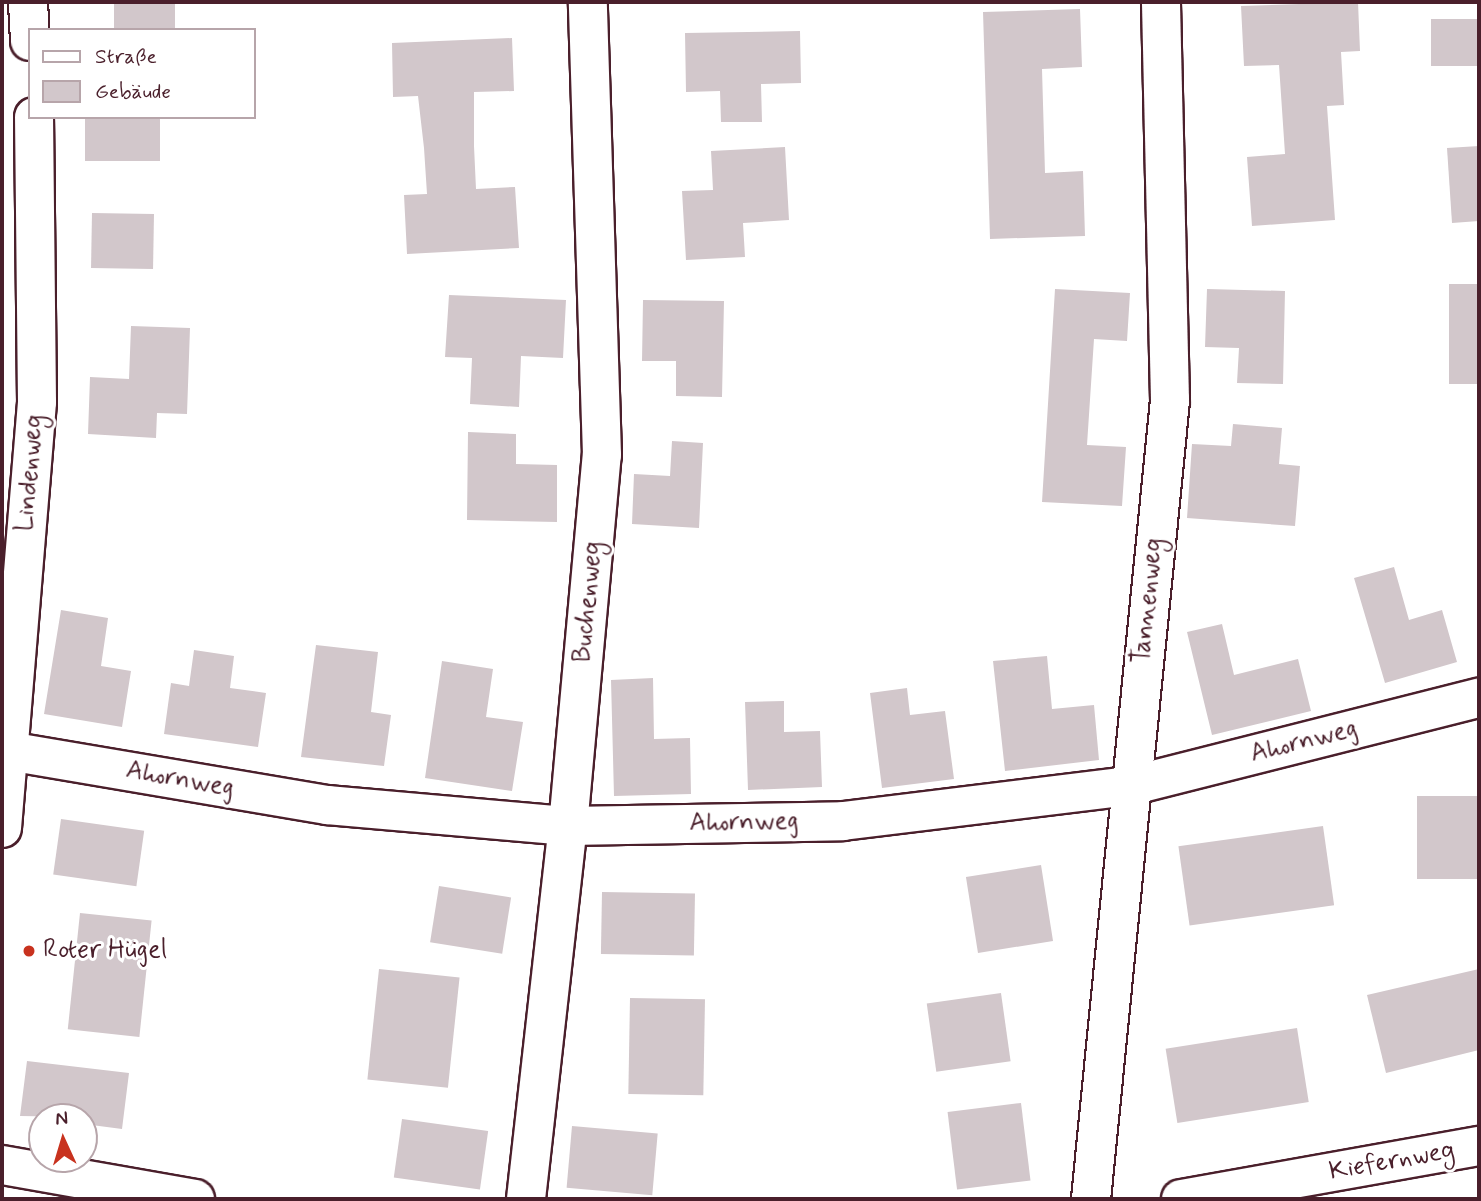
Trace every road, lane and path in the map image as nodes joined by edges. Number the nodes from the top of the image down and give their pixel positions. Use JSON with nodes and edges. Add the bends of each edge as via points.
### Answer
{"nodes":[{"id":1,"x":28,"y":2,"type":"edge"},
{"id":2,"x":589,"y":2,"type":"edge"},
{"id":3,"x":1161,"y":2,"type":"edge"},
{"id":4,"x":29,"y":28,"type":"edge"},
{"id":5,"x":34,"y":119,"type":"edge"},
{"id":6,"x":1479,"y":698,"type":"edge"},
{"id":7,"x":5,"y":750,"type":"edge"},
{"id":8,"x":1130,"y":786,"type":"junction"},
{"id":9,"x":568,"y":826,"type":"junction"},
{"id":10,"x":2,"y":828,"type":"edge"},
{"id":11,"x":1479,"y":1146,"type":"edge"},
{"id":12,"x":2,"y":1165,"type":"edge"},
{"id":13,"x":195,"y":1199,"type":"edge"},
{"id":14,"x":526,"y":1199,"type":"edge"},
{"id":15,"x":1091,"y":1199,"type":"edge"},
{"id":16,"x":1181,"y":1199,"type":"edge"}],
"edges":[{"from":1,"to":4,"type":"street"},
{"from":2,"to":9,"type":"street","name":"Buchenweg","via":[[602,455]]},
{"from":3,"to":8,"type":"street","name":"Tannenweg","via":[[1170,400]]},
{"from":5,"to":7,"type":"street","name":"Lindenweg","via":[[37,402]]},
{"from":6,"to":8,"type":"street","name":"Ahornweg"},
{"from":7,"to":9,"type":"street","name":"Ahornweg","via":[[327,805]]},
{"from":7,"to":10,"type":"street","name":"Lindenweg"},
{"from":8,"to":9,"type":"street","name":"Ahornweg","via":[[843,821]]},
{"from":8,"to":15,"type":"street","name":"Tannenweg"},
{"from":9,"to":14,"type":"street","name":"Buchenweg"},
{"from":11,"to":16,"type":"street","name":"Kiefernweg"},
{"from":12,"to":13,"type":"street"}]}
